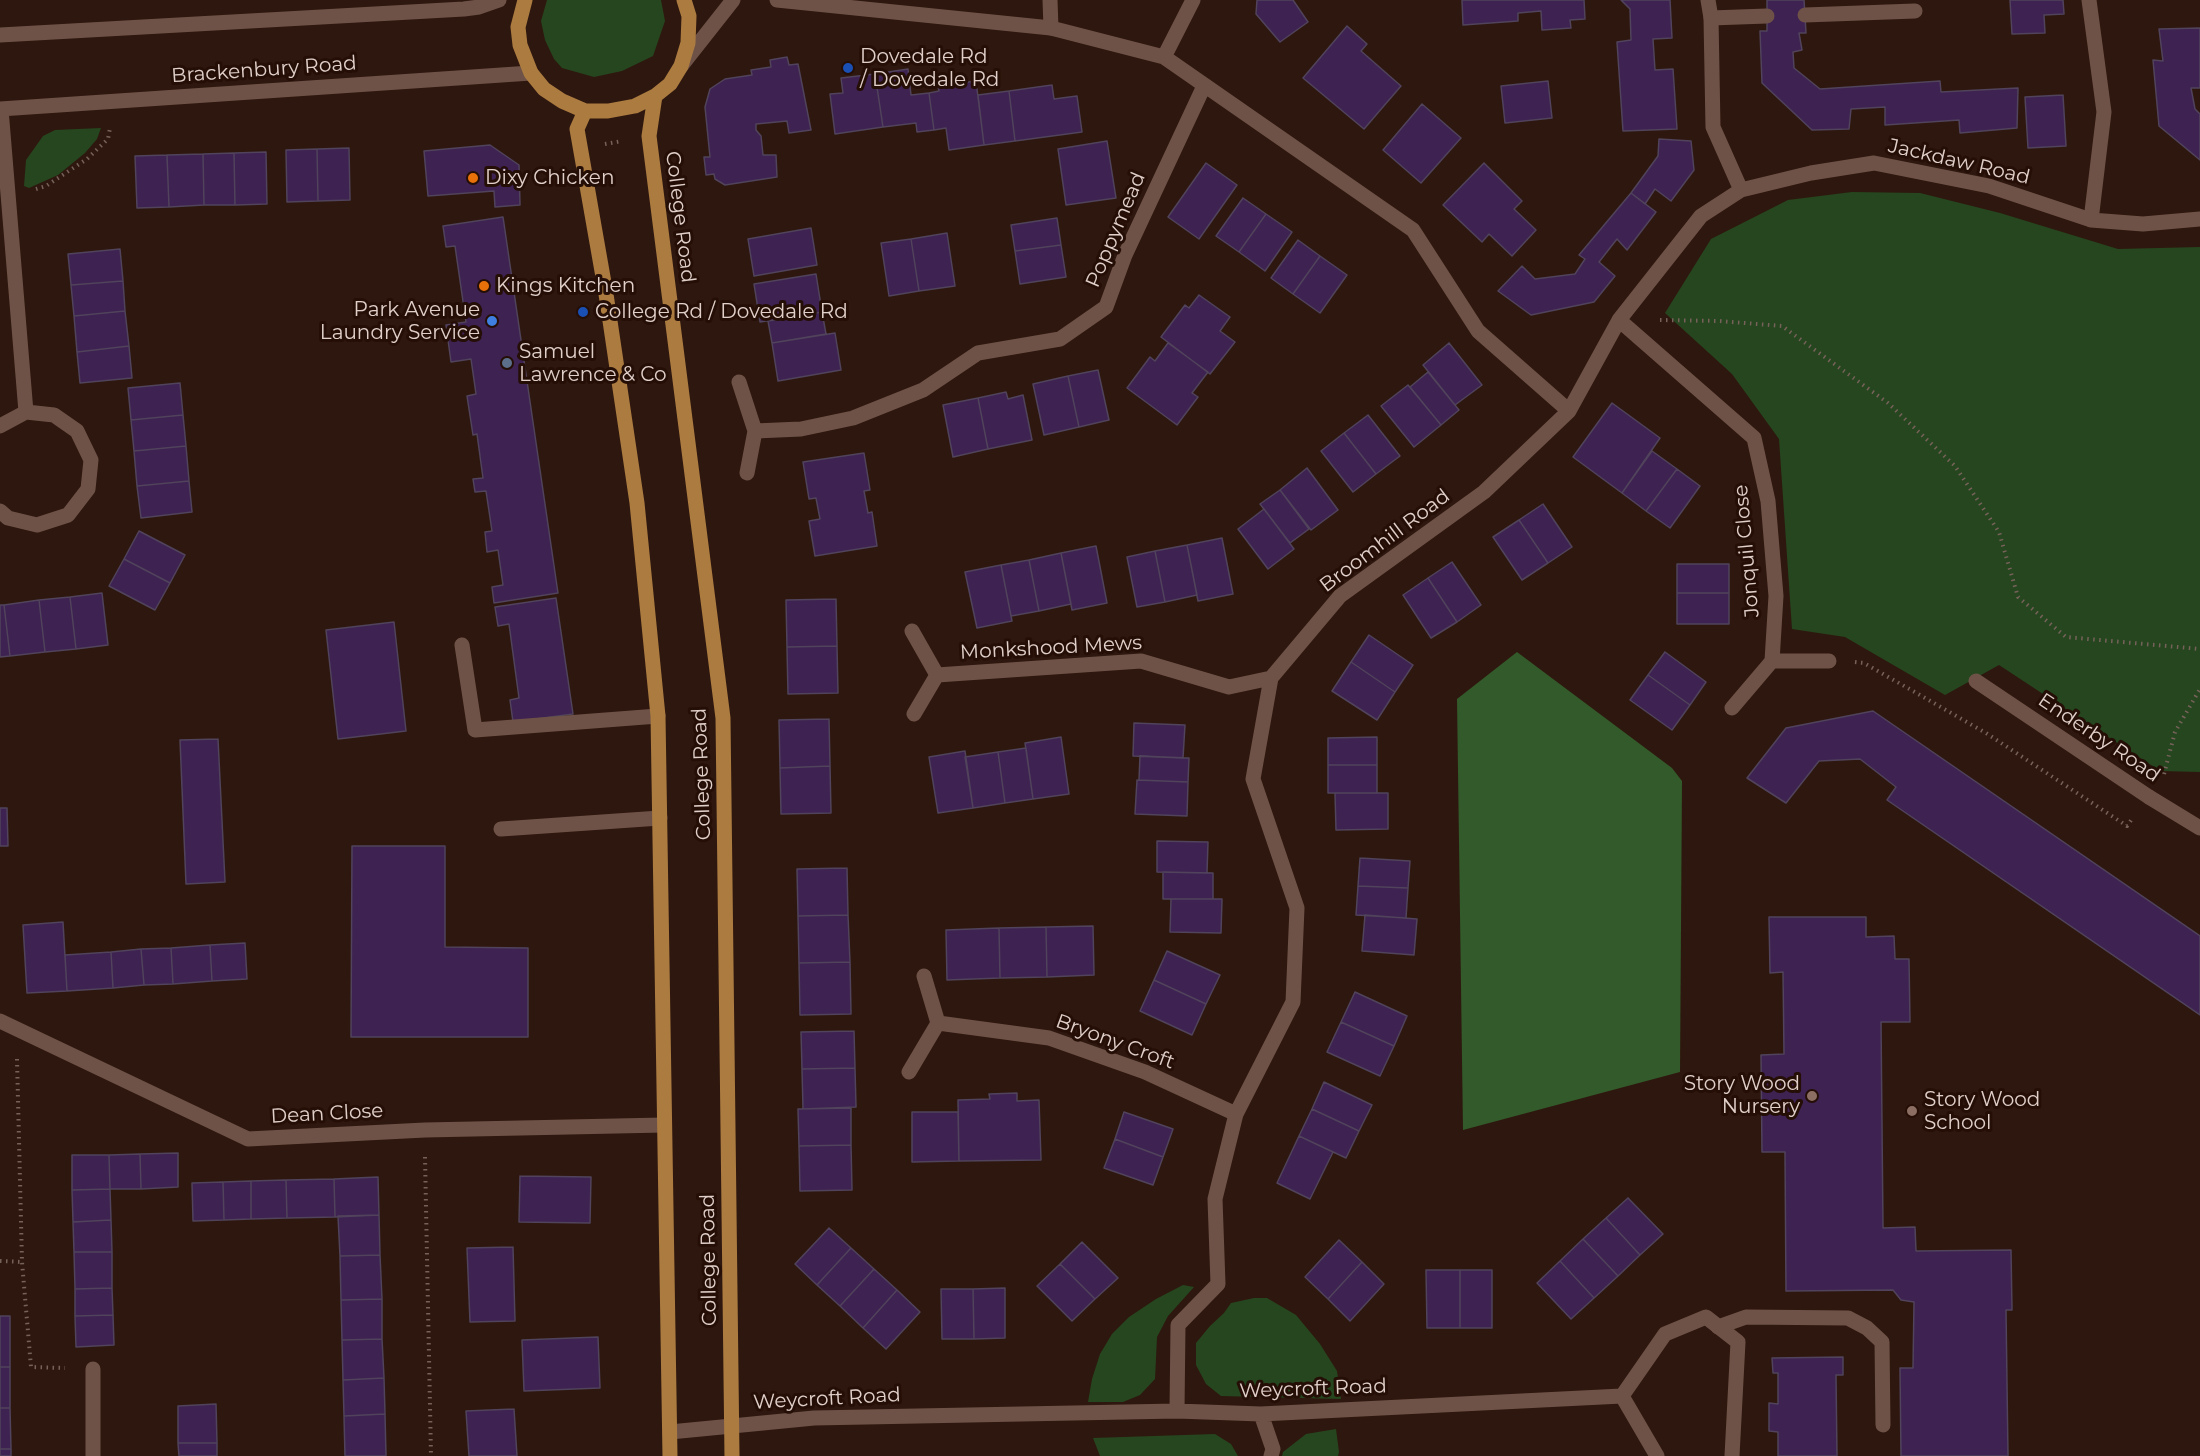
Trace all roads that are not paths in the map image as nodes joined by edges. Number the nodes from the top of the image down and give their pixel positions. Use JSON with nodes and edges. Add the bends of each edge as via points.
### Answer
{"nodes":[{"id":1,"x":499,"y":0,"type":"edge"},
{"id":2,"x":525,"y":0,"type":"edge"},
{"id":3,"x":684,"y":0,"type":"edge"},
{"id":4,"x":733,"y":0,"type":"edge"},
{"id":5,"x":777,"y":0,"type":"edge"},
{"id":6,"x":1050,"y":0,"type":"edge"},
{"id":7,"x":1193,"y":0,"type":"edge"},
{"id":8,"x":1708,"y":0,"type":"edge"},
{"id":9,"x":2089,"y":0,"type":"edge"},
{"id":10,"x":1915,"y":10,"type":"dead end"},
{"id":11,"x":1805,"y":15,"type":"dead end"},
{"id":12,"x":1767,"y":16,"type":"dead end"},
{"id":13,"x":1711,"y":18,"type":"junction"},
{"id":14,"x":1051,"y":28,"type":"junction"},
{"id":15,"x":0,"y":35,"type":"edge"},
{"id":16,"x":1164,"y":57,"type":"junction"},
{"id":17,"x":681,"y":66,"type":"junction"},
{"id":18,"x":531,"y":73,"type":"junction"},
{"id":19,"x":1204,"y":86,"type":"junction"},
{"id":20,"x":655,"y":96,"type":"junction"},
{"id":21,"x":0,"y":109,"type":"edge"},
{"id":22,"x":585,"y":111,"type":"junction"},
{"id":23,"x":1741,"y":190,"type":"junction"},
{"id":24,"x":2091,"y":219,"type":"junction"},
{"id":25,"x":2200,"y":219,"type":"edge"},
{"id":26,"x":1619,"y":320,"type":"junction"},
{"id":27,"x":739,"y":382,"type":"dead end"},
{"id":28,"x":1569,"y":411,"type":"junction"},
{"id":29,"x":26,"y":412,"type":"junction"},
{"id":30,"x":0,"y":426,"type":"edge"},
{"id":31,"x":755,"y":431,"type":"junction"},
{"id":32,"x":747,"y":473,"type":"dead end"},
{"id":33,"x":0,"y":511,"type":"edge"},
{"id":34,"x":912,"y":631,"type":"dead end"},
{"id":35,"x":462,"y":645,"type":"dead end"},
{"id":36,"x":1829,"y":661,"type":"road end"},
{"id":37,"x":1772,"y":662,"type":"junction"},
{"id":38,"x":937,"y":675,"type":"junction"},
{"id":39,"x":1271,"y":678,"type":"junction"},
{"id":40,"x":1976,"y":681,"type":"dead end"},
{"id":41,"x":1732,"y":708,"type":"dead end"},
{"id":42,"x":914,"y":714,"type":"dead end"},
{"id":43,"x":658,"y":716,"type":"junction"},
{"id":44,"x":660,"y":818,"type":"junction"},
{"id":45,"x":2200,"y":828,"type":"edge"},
{"id":46,"x":501,"y":829,"type":"dead end"},
{"id":47,"x":924,"y":976,"type":"dead end"},
{"id":48,"x":0,"y":1021,"type":"edge"},
{"id":49,"x":938,"y":1023,"type":"junction"},
{"id":50,"x":909,"y":1072,"type":"dead end"},
{"id":51,"x":1236,"y":1114,"type":"junction"},
{"id":52,"x":664,"y":1125,"type":"junction"},
{"id":53,"x":1718,"y":1326,"type":"junction"},
{"id":54,"x":93,"y":1369,"type":"road end"},
{"id":55,"x":1622,"y":1396,"type":"junction"},
{"id":56,"x":1177,"y":1411,"type":"junction"},
{"id":57,"x":1261,"y":1414,"type":"junction"},
{"id":58,"x":1883,"y":1425,"type":"dead end"},
{"id":59,"x":732,"y":1426,"type":"junction"},
{"id":60,"x":670,"y":1431,"type":"junction"},
{"id":61,"x":93,"y":1456,"type":"edge"},
{"id":62,"x":670,"y":1456,"type":"edge"},
{"id":63,"x":732,"y":1456,"type":"edge"},
{"id":64,"x":1271,"y":1456,"type":"edge"},
{"id":65,"x":1657,"y":1456,"type":"edge"},
{"id":66,"x":1732,"y":1456,"type":"edge"}],
"edges":[{"from":1,"to":15,"type":"street","via":[[464,9]]},
{"from":2,"to":18,"type":"main road","via":[[518,27]]},
{"from":3,"to":17,"type":"main road","via":[[689,16],[688,43]]},
{"from":4,"to":17,"type":"street"},
{"from":5,"to":14,"type":"street"},
{"from":6,"to":14,"type":"street"},
{"from":7,"to":16,"type":"street"},
{"from":8,"to":13,"type":"street"},
{"from":9,"to":24,"type":"street","via":[[2104,112]]},
{"from":10,"to":11,"type":"street"},
{"from":12,"to":13,"type":"street"},
{"from":13,"to":23,"type":"street","via":[[1713,127]]},
{"from":14,"to":16,"type":"street"},
{"from":16,"to":19,"type":"street"},
{"from":17,"to":20,"type":"main road","via":[[670,84]]},
{"from":18,"to":21,"type":"street","name":"Brackenbury Road"},
{"from":18,"to":22,"type":"main road","via":[[544,89]]},
{"from":19,"to":28,"type":"street","via":[[1413,230],[1478,331]]},
{"from":19,"to":31,"type":"street","name":"Poppymead","via":[[1125,255],[1106,307],[1060,339],[978,353],[923,390],[853,418],[801,429]]},
{"from":20,"to":22,"type":"main road","via":[[635,106]]},
{"from":20,"to":59,"type":"main road","name":"College Road","via":[[649,135],[723,718]]},
{"from":21,"to":29,"type":"street"},
{"from":22,"to":43,"type":"main road","via":[[577,129],[637,503]]},
{"from":23,"to":24,"type":"street","name":"Jackdaw Road","via":[[1811,173],[1874,164],[1989,186]]},
{"from":23,"to":26,"type":"street","name":"Jackdaw Road","via":[[1701,216]]},
{"from":24,"to":25,"type":"street","name":"Jackdaw Road","via":[[2143,224]]},
{"from":26,"to":28,"type":"street","name":"Jackdaw Road"},
{"from":26,"to":37,"type":"street","name":"Jonquil Close","via":[[1754,438],[1768,501],[1776,596]]},
{"from":27,"to":31,"type":"street"},
{"from":28,"to":39,"type":"street","name":"Broomhill Road","via":[[1484,492],[1340,596]]},
{"from":29,"to":30,"type":"street"},
{"from":29,"to":33,"type":"street","via":[[54,415],[77,431],[91,460],[88,489],[68,515],[37,525],[8,518]]},
{"from":31,"to":32,"type":"street"},
{"from":34,"to":38,"type":"street","name":"Monkshood Mews"},
{"from":35,"to":43,"type":"street","via":[[475,730]]},
{"from":36,"to":37,"type":"street"},
{"from":37,"to":41,"type":"street"},
{"from":38,"to":39,"type":"street","name":"Monkshood Mews","via":[[1140,661],[1228,687]]},
{"from":38,"to":42,"type":"street","name":"Monkshood Mews"},
{"from":39,"to":51,"type":"street","name":"Broomhill Road","via":[[1253,779],[1297,908],[1293,1002]]},
{"from":40,"to":45,"type":"street","name":"Enderby Road"},
{"from":43,"to":44,"type":"main road"},
{"from":44,"to":46,"type":"street"},
{"from":44,"to":52,"type":"main road"},
{"from":47,"to":49,"type":"street"},
{"from":48,"to":52,"type":"street","name":"Dean Close","via":[[248,1139],[425,1130]]},
{"from":49,"to":50,"type":"street"},
{"from":49,"to":51,"type":"street","name":"Bryony Croft","via":[[1048,1038],[1145,1072]]},
{"from":51,"to":56,"type":"street","name":"Broomhill Road","via":[[1215,1199],[1218,1284],[1178,1325]]},
{"from":52,"to":60,"type":"main road"},
{"from":53,"to":55,"type":"street","via":[[1706,1317],[1665,1334]]},
{"from":53,"to":58,"type":"street","via":[[1746,1317],[1848,1318],[1867,1328],[1882,1342]]},
{"from":53,"to":66,"type":"street","via":[[1738,1342]]},
{"from":54,"to":61,"type":"street"},
{"from":55,"to":57,"type":"street","name":"Weycroft Road"},
{"from":55,"to":65,"type":"street"},
{"from":56,"to":57,"type":"street","name":"Weycroft Road"},
{"from":56,"to":59,"type":"street","name":"Weycroft Road","via":[[814,1418]]},
{"from":57,"to":64,"type":"street","via":[[1274,1449]]},
{"from":59,"to":60,"type":"street","name":"Weycroft Road"},
{"from":59,"to":63,"type":"main road","name":"College Road"},
{"from":60,"to":62,"type":"main road"}]}
